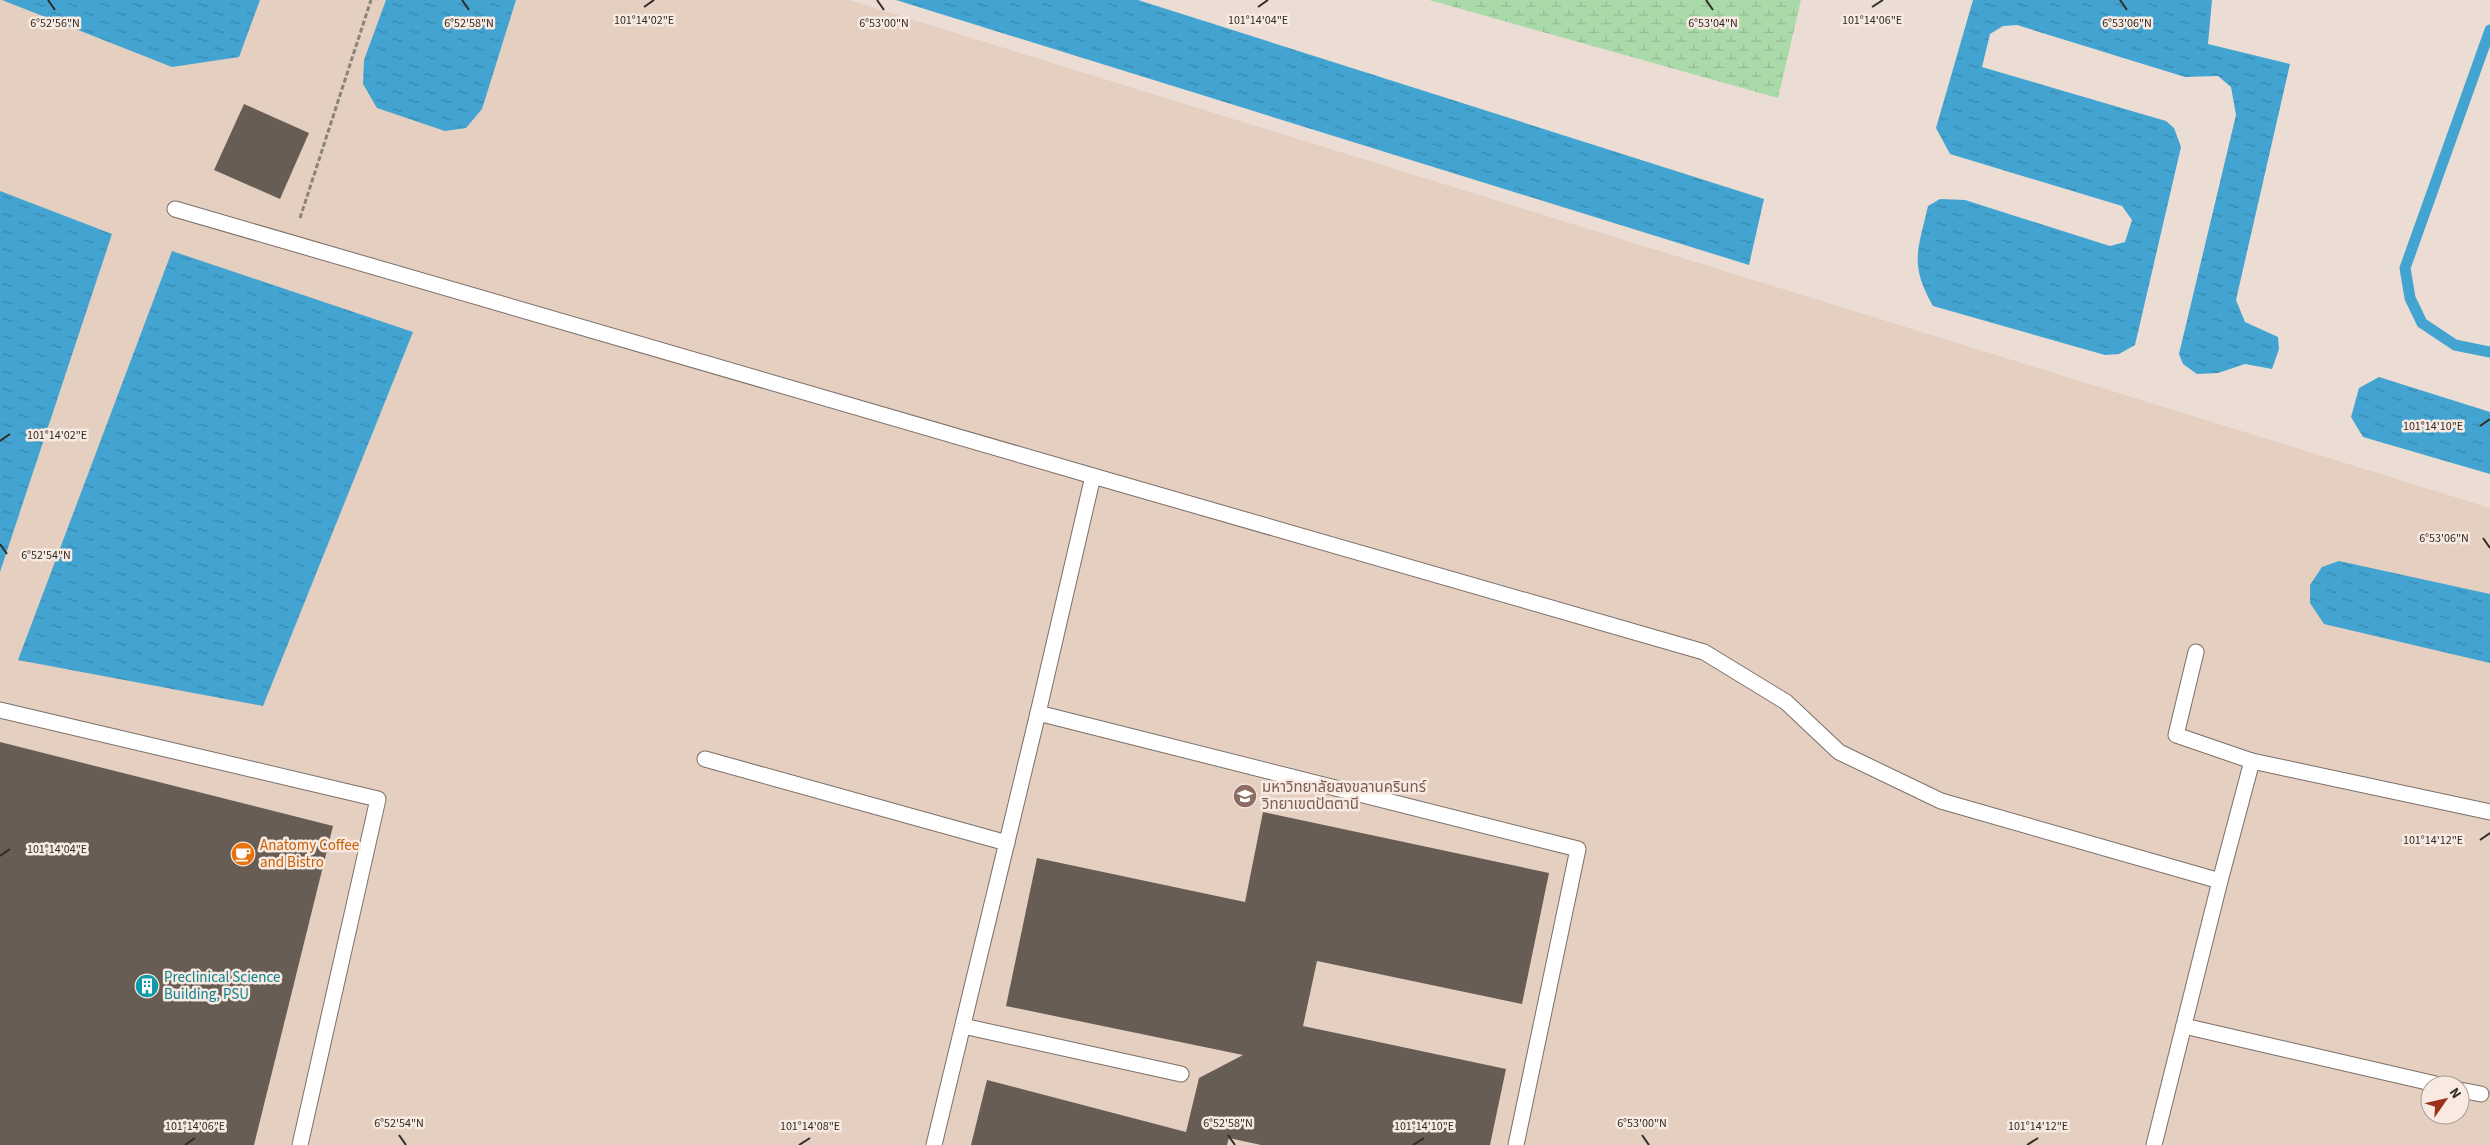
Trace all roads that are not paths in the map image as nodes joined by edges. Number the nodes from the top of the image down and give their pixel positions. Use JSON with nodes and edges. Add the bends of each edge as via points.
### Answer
{"nodes":[{"id":1,"x":175,"y":209,"type":"dead end"},
{"id":2,"x":1093,"y":476,"type":"junction"},
{"id":3,"x":2196,"y":652,"type":"dead end"},
{"id":4,"x":0,"y":710,"type":"edge"},
{"id":5,"x":1038,"y":712,"type":"junction"},
{"id":6,"x":705,"y":759,"type":"dead end"},
{"id":7,"x":2252,"y":761,"type":"junction"},
{"id":8,"x":2490,"y":812,"type":"edge"},
{"id":9,"x":1007,"y":843,"type":"junction"},
{"id":10,"x":2220,"y":881,"type":"junction"},
{"id":11,"x":963,"y":1026,"type":"junction"},
{"id":12,"x":2184,"y":1026,"type":"junction"},
{"id":13,"x":1182,"y":1074,"type":"dead end"},
{"id":14,"x":2420,"y":1080,"type":"edge"},
{"id":15,"x":2470,"y":1092,"type":"edge"},
{"id":16,"x":2481,"y":1094,"type":"dead end"},
{"id":17,"x":300,"y":1145,"type":"edge"},
{"id":18,"x":934,"y":1145,"type":"edge"},
{"id":19,"x":1516,"y":1145,"type":"edge"},
{"id":20,"x":2154,"y":1145,"type":"edge"}],
"edges":[{"from":1,"to":2,"type":"lane"},
{"from":2,"to":5,"type":"lane"},
{"from":2,"to":10,"type":"lane","via":[[1704,652],[1786,702],[1839,752],[1942,801]]},
{"from":3,"to":7,"type":"lane","via":[[2176,735]]},
{"from":4,"to":17,"type":"lane","via":[[378,799]]},
{"from":5,"to":9,"type":"lane"},
{"from":5,"to":19,"type":"lane","via":[[1578,849]]},
{"from":6,"to":9,"type":"lane"},
{"from":7,"to":8,"type":"lane"},
{"from":7,"to":10,"type":"lane"},
{"from":9,"to":11,"type":"lane"},
{"from":10,"to":12,"type":"lane"},
{"from":11,"to":13,"type":"lane"},
{"from":11,"to":18,"type":"lane"},
{"from":12,"to":14,"type":"lane"},
{"from":12,"to":20,"type":"lane"},
{"from":15,"to":16,"type":"lane"}]}
